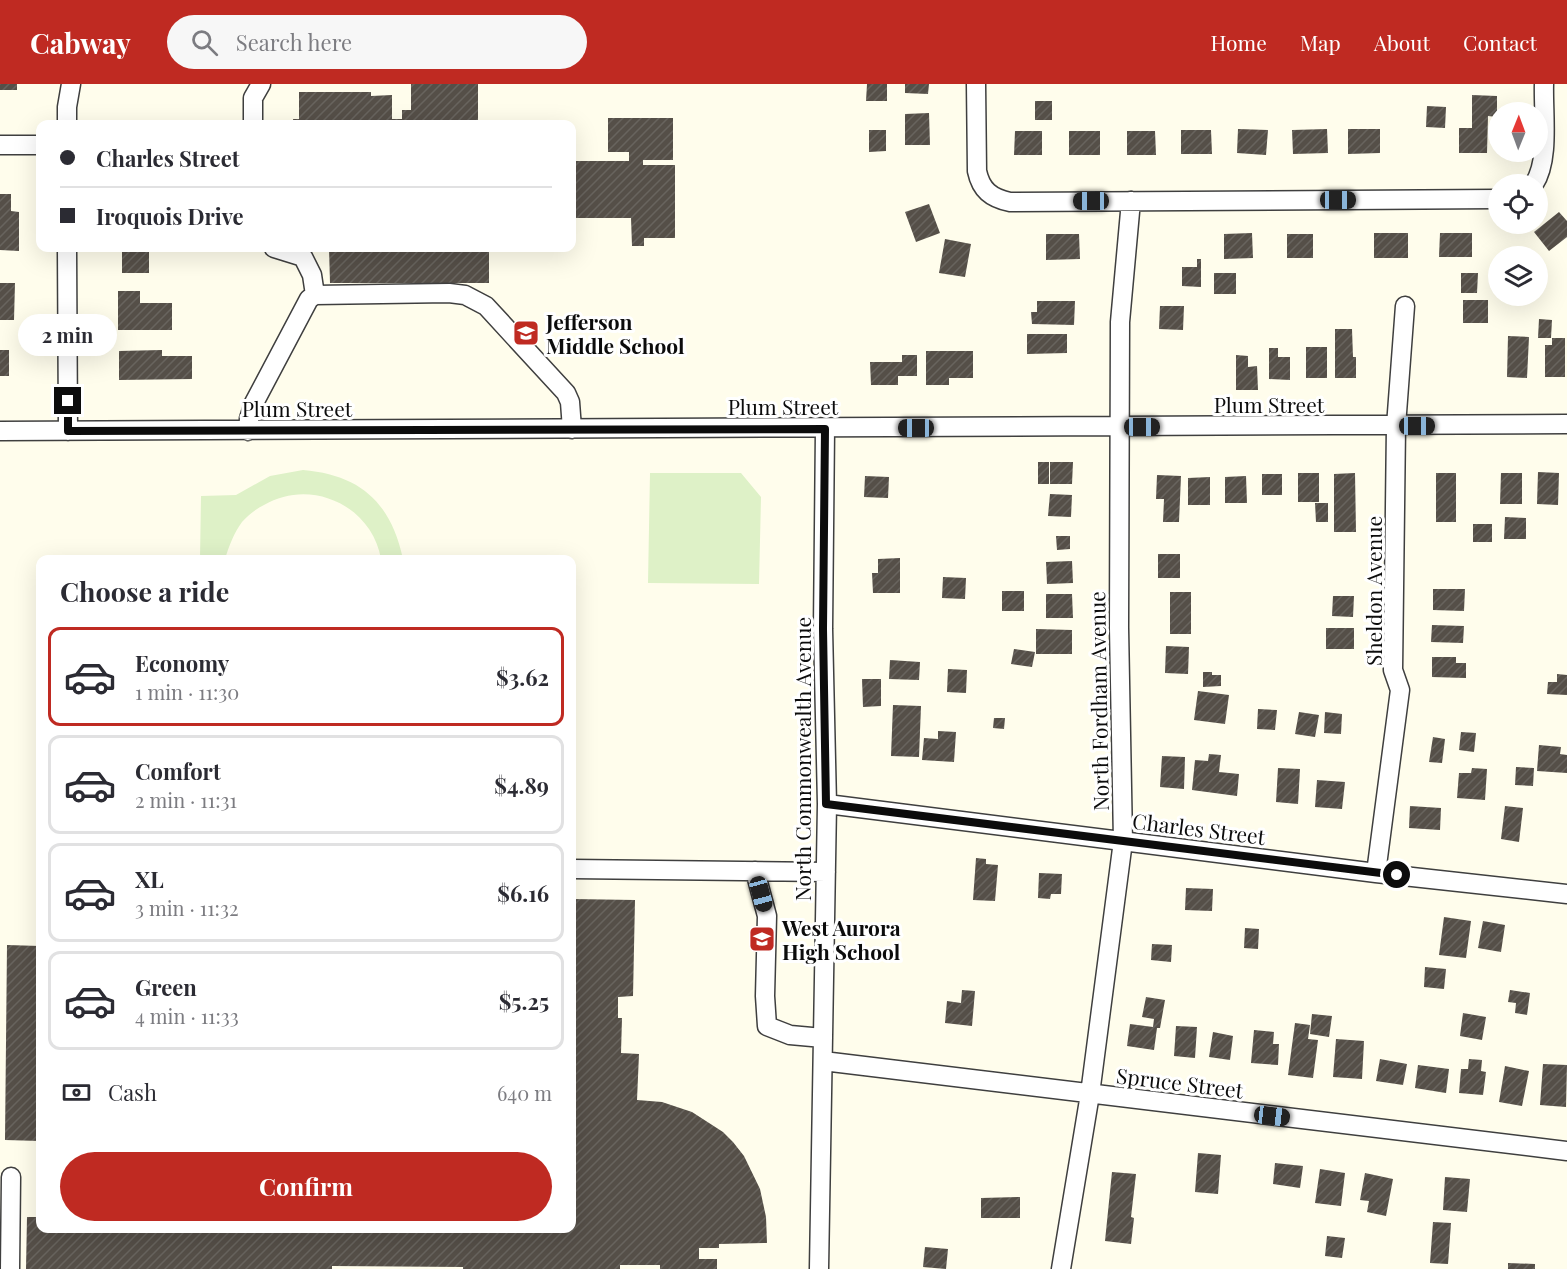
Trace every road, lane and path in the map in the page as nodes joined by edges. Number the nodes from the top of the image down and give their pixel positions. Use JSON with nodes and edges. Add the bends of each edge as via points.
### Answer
{"nodes":[{"id":1,"x":71,"y":84,"type":"edge"},
{"id":2,"x":261,"y":84,"type":"edge"},
{"id":3,"x":976,"y":84,"type":"edge"},
{"id":4,"x":1544,"y":84,"type":"edge"},
{"id":5,"x":67,"y":120,"type":"edge"},
{"id":6,"x":253,"y":120,"type":"edge"},
{"id":7,"x":0,"y":145,"type":"edge"},
{"id":8,"x":36,"y":145,"type":"edge"},
{"id":9,"x":1540,"y":174,"type":"edge"},
{"id":10,"x":1488,"y":199,"type":"edge"},
{"id":11,"x":1131,"y":201,"type":"junction"},
{"id":12,"x":67,"y":252,"type":"edge"},
{"id":13,"x":287,"y":252,"type":"edge"},
{"id":14,"x":315,"y":295,"type":"junction"},
{"id":15,"x":1405,"y":306,"type":"dead end"},
{"id":16,"x":1567,"y":424,"type":"edge"},
{"id":17,"x":1396,"y":426,"type":"junction"},
{"id":18,"x":1119,"y":427,"type":"junction"},
{"id":19,"x":572,"y":429,"type":"junction"},
{"id":20,"x":825,"y":429,"type":"junction"},
{"id":21,"x":0,"y":431,"type":"edge"},
{"id":22,"x":68,"y":431,"type":"junction"},
{"id":23,"x":248,"y":431,"type":"junction"},
{"id":24,"x":826,"y":804,"type":"junction"},
{"id":25,"x":1123,"y":841,"type":"junction"},
{"id":26,"x":576,"y":869,"type":"edge"},
{"id":27,"x":755,"y":871,"type":"junction"},
{"id":28,"x":826,"y":872,"type":"junction"},
{"id":29,"x":1376,"y":873,"type":"junction"},
{"id":30,"x":1567,"y":894,"type":"edge"},
{"id":31,"x":823,"y":1038,"type":"junction"},
{"id":32,"x":823,"y":1061,"type":"junction"},
{"id":33,"x":1090,"y":1094,"type":"junction"},
{"id":34,"x":1567,"y":1151,"type":"edge"},
{"id":35,"x":11,"y":1177,"type":"dead end"},
{"id":36,"x":10,"y":1269,"type":"edge"},
{"id":37,"x":819,"y":1269,"type":"edge"},
{"id":38,"x":1061,"y":1269,"type":"edge"}],
"edges":[{"from":1,"to":5,"type":"street"},
{"from":2,"to":6,"type":"street","via":[[253,98]]},
{"from":3,"to":11,"type":"street","via":[[977,171],[984,190],[1010,202]]},
{"from":4,"to":9,"type":"street"},
{"from":7,"to":8,"type":"street"},
{"from":10,"to":11,"type":"street"},
{"from":11,"to":18,"type":"street","name":"North Fordham Avenue","via":[[1120,322]]},
{"from":12,"to":22,"type":"street"},
{"from":13,"to":14,"type":"street","via":[[303,257],[312,275]]},
{"from":14,"to":19,"type":"street","via":[[465,295],[486,306],[566,393]]},
{"from":14,"to":23,"type":"street","via":[[309,299],[254,403]]},
{"from":15,"to":17,"type":"street","name":"Sheldon Avenue"},
{"from":16,"to":17,"type":"street","name":"Plum Street"},
{"from":17,"to":18,"type":"street","name":"Plum Street"},
{"from":17,"to":29,"type":"street","name":"Sheldon Avenue","via":[[1393,670],[1400,690]]},
{"from":18,"to":20,"type":"street","name":"Plum Street"},
{"from":18,"to":25,"type":"street","name":"North Fordham Avenue"},
{"from":19,"to":20,"type":"street","name":"Plum Street"},
{"from":19,"to":23,"type":"street","name":"Plum Street"},
{"from":20,"to":24,"type":"street","name":"North Commonwealth Avenue"},
{"from":21,"to":22,"type":"street","name":"Plum Street"},
{"from":22,"to":23,"type":"street","name":"Plum Street"},
{"from":24,"to":25,"type":"street","name":"Charles Street"},
{"from":24,"to":28,"type":"street","name":"North Commonwealth Avenue"},
{"from":25,"to":29,"type":"street","name":"Charles Street"},
{"from":25,"to":33,"type":"street","name":"North Fordham Avenue"},
{"from":26,"to":27,"type":"street"},
{"from":27,"to":28,"type":"street"},
{"from":27,"to":31,"type":"street","via":[[767,916],[768,1026],[790,1035]]},
{"from":28,"to":31,"type":"street","name":"North Commonwealth Avenue"},
{"from":29,"to":30,"type":"street","name":"Charles Street"},
{"from":31,"to":32,"type":"street","name":"North Commonwealth Avenue"},
{"from":32,"to":33,"type":"street","name":"Spruce Street"},
{"from":32,"to":37,"type":"street","name":"North Commonwealth Avenue"},
{"from":33,"to":34,"type":"street","name":"Spruce Street"},
{"from":33,"to":38,"type":"street","name":"North Fordham Avenue"},
{"from":35,"to":36,"type":"street"}]}
